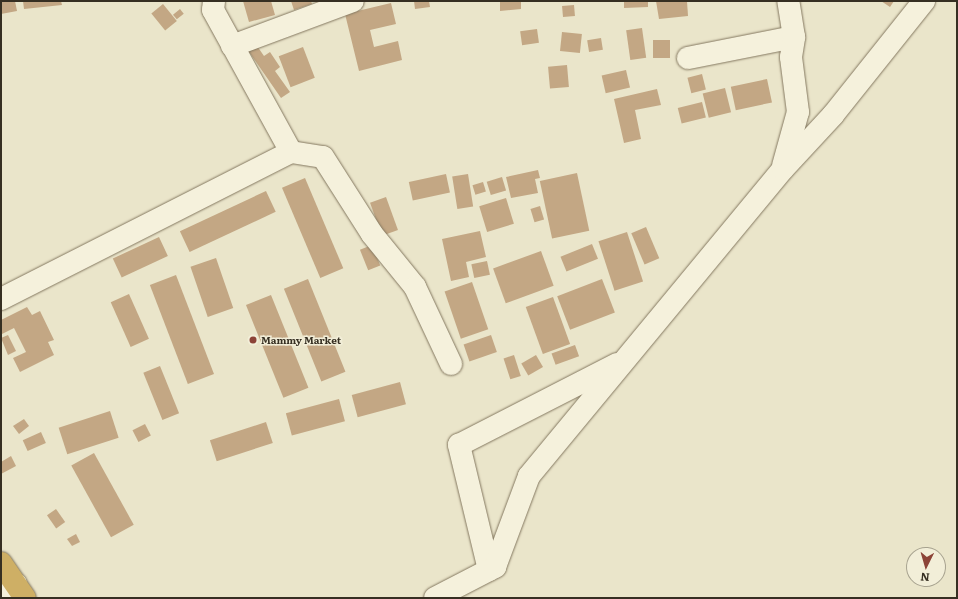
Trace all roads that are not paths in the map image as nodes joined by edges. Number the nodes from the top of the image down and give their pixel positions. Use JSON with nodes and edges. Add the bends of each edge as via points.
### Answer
{"nodes":[{"id":1,"x":214,"y":1,"type":"edge"},
{"id":2,"x":353,"y":1,"type":"edge"},
{"id":3,"x":788,"y":1,"type":"edge"},
{"id":4,"x":924,"y":1,"type":"edge"},
{"id":5,"x":794,"y":37,"type":"junction"},
{"id":6,"x":232,"y":46,"type":"junction"},
{"id":7,"x":688,"y":58,"type":"dead end"},
{"id":8,"x":291,"y":152,"type":"junction"},
{"id":9,"x":783,"y":169,"type":"junction"},
{"id":10,"x":1,"y":299,"type":"edge"},
{"id":11,"x":624,"y":360,"type":"junction"},
{"id":12,"x":451,"y":364,"type":"dead end"},
{"id":13,"x":1,"y":563,"type":"edge"},
{"id":14,"x":489,"y":570,"type":"junction"},
{"id":15,"x":14,"y":591,"type":"edge"},
{"id":16,"x":435,"y":598,"type":"edge"}],
"edges":[{"from":1,"to":6,"type":"street","via":[[213,10]]},
{"from":2,"to":6,"type":"street"},
{"from":3,"to":5,"type":"street"},
{"from":4,"to":9,"type":"street","via":[[833,115]]},
{"from":5,"to":7,"type":"street"},
{"from":5,"to":9,"type":"street","via":[[792,57],[798,112]]},
{"from":6,"to":8,"type":"street"},
{"from":8,"to":10,"type":"street"},
{"from":8,"to":12,"type":"street","via":[[323,157],[372,234],[415,287]]},
{"from":9,"to":11,"type":"street"},
{"from":11,"to":14,"type":"street","via":[[529,476],[495,567]]},
{"from":11,"to":14,"type":"street","via":[[459,444]]},
{"from":13,"to":15,"type":"highway"},
{"from":14,"to":16,"type":"street"}]}
